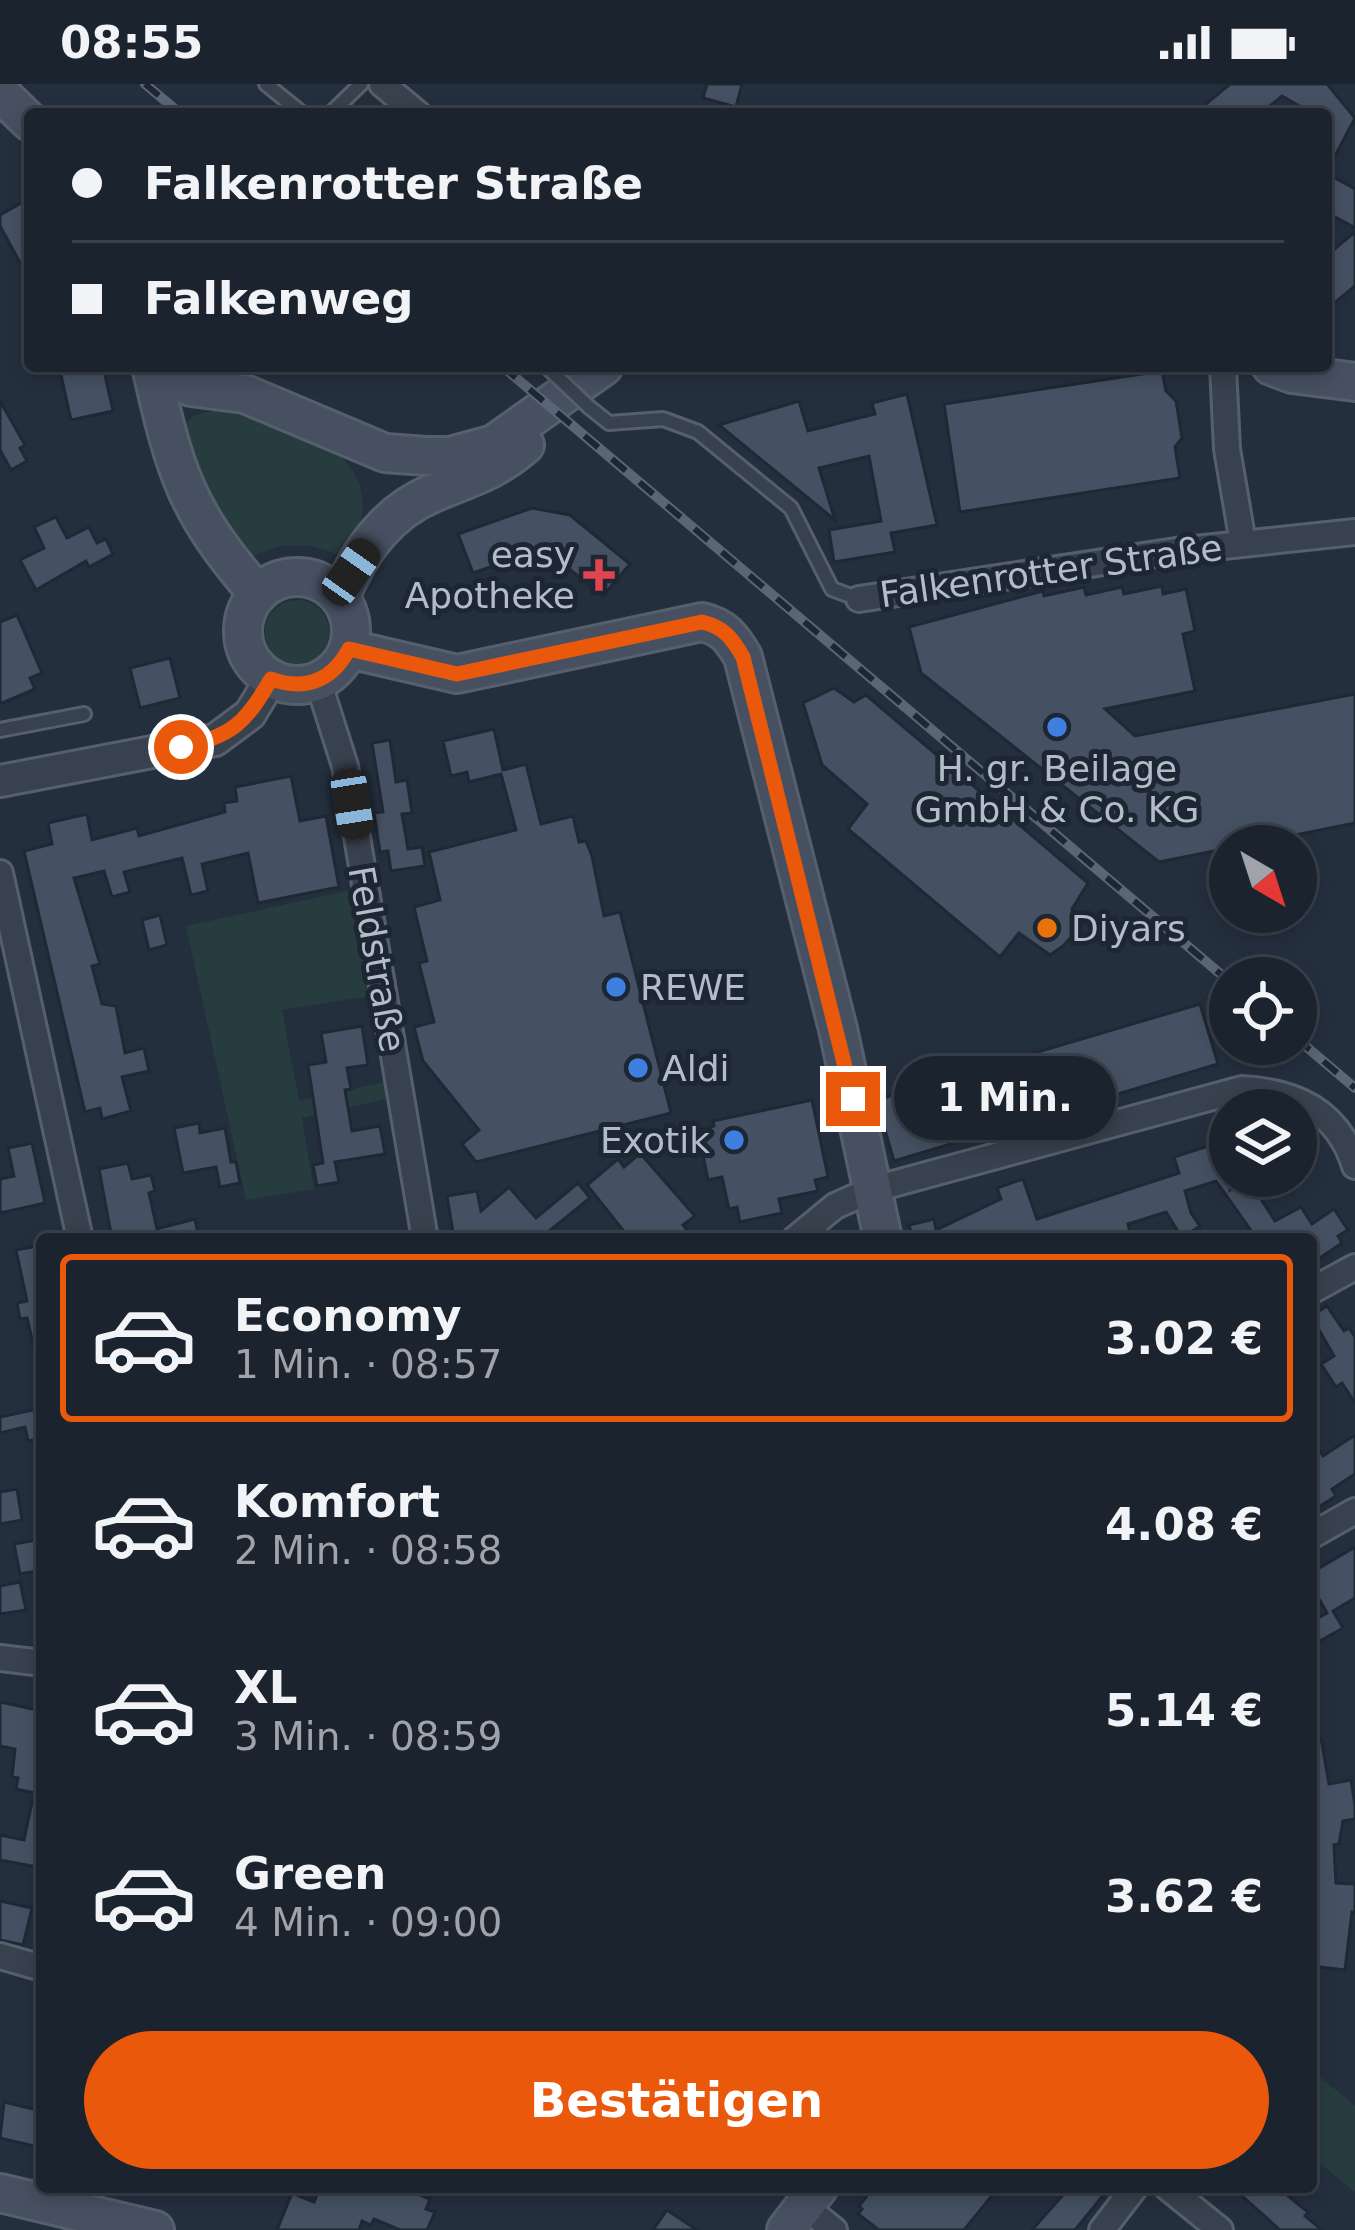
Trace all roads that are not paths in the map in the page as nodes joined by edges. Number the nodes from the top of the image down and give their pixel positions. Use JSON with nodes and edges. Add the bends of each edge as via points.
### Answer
{"nodes":[{"id":1,"x":266,"y":84,"type":"edge"},
{"id":2,"x":361,"y":84,"type":"edge"},
{"id":3,"x":382,"y":84,"type":"edge"},
{"id":4,"x":0,"y":93,"type":"edge"},
{"id":5,"x":296,"y":108,"type":"edge"},
{"id":6,"x":336,"y":108,"type":"edge"},
{"id":7,"x":411,"y":108,"type":"edge"},
{"id":8,"x":24,"y":116,"type":"edge"},
{"id":9,"x":152,"y":372,"type":"edge"},
{"id":10,"x":159,"y":372,"type":"edge"},
{"id":11,"x":559,"y":372,"type":"edge"},
{"id":12,"x":1223,"y":372,"type":"edge"},
{"id":13,"x":1287,"y":372,"type":"edge"},
{"id":14,"x":1355,"y":382,"type":"edge"},
{"id":15,"x":593,"y":385,"type":"edge"},
{"id":16,"x":274,"y":407,"type":"junction"},
{"id":17,"x":164,"y":433,"type":"junction"},
{"id":18,"x":1355,"y":532,"type":"edge"},
{"id":19,"x":1244,"y":543,"type":"junction"},
{"id":20,"x":258,"y":593,"type":"junction"},
{"id":21,"x":340,"y":598,"type":"junction"},
{"id":22,"x":859,"y":599,"type":"joint"},
{"id":23,"x":349,"y":649,"type":"junction"},
{"id":24,"x":271,"y":679,"type":"junction"},
{"id":25,"x":318,"y":681,"type":"junction"},
{"id":26,"x":84,"y":714,"type":"dead end"},
{"id":27,"x":0,"y":730,"type":"edge"},
{"id":28,"x":0,"y":781,"type":"edge"},
{"id":29,"x":0,"y":873,"type":"edge"},
{"id":30,"x":1355,"y":1166,"type":"edge"},
{"id":31,"x":871,"y":1190,"type":"junction"},
{"id":32,"x":79,"y":1233,"type":"edge"},
{"id":33,"x":424,"y":1233,"type":"edge"},
{"id":34,"x":802,"y":1233,"type":"edge"},
{"id":35,"x":882,"y":1233,"type":"edge"},
{"id":36,"x":1355,"y":1267,"type":"edge"},
{"id":37,"x":1317,"y":1288,"type":"edge"},
{"id":38,"x":1355,"y":1511,"type":"edge"},
{"id":39,"x":1317,"y":1533,"type":"edge"},
{"id":40,"x":0,"y":1658,"type":"edge"},
{"id":41,"x":36,"y":1663,"type":"edge"},
{"id":42,"x":0,"y":1956,"type":"edge"},
{"id":43,"x":36,"y":1966,"type":"edge"},
{"id":44,"x":0,"y":2193,"type":"edge"},
{"id":45,"x":1130,"y":2193,"type":"edge"},
{"id":46,"x":1174,"y":2193,"type":"edge"},
{"id":47,"x":76,"y":2199,"type":"edge"},
{"id":48,"x":803,"y":2208,"type":"edge"},
{"id":49,"x":154,"y":2230,"type":"edge"},
{"id":50,"x":834,"y":2230,"type":"edge"},
{"id":51,"x":1102,"y":2230,"type":"edge"},
{"id":52,"x":1220,"y":2230,"type":"edge"}],
"edges":[{"from":1,"to":5,"type":"lane"},
{"from":2,"to":6,"type":"lane"},
{"from":3,"to":7,"type":"street"},
{"from":4,"to":8,"type":"main road"},
{"from":9,"to":17,"type":"main road"},
{"from":10,"to":16,"type":"main road"},
{"from":11,"to":15,"type":"lane","bridge":true},
{"from":12,"to":19,"type":"street","name":"Falkenrotter Straße"},
{"from":13,"to":14,"type":"main road"},
{"from":15,"to":16,"type":"main road","via":[[494,444],[450,456],[385,453]]},
{"from":15,"to":21,"type":"main road","via":[[498,466],[404,508],[378,532]]},
{"from":15,"to":22,"type":"lane","via":[[609,423],[663,419],[698,432],[791,508],[832,590]]},
{"from":16,"to":17,"type":"main road","via":[[192,407]]},
{"from":17,"to":20,"type":"main road","via":[[201,522]]},
{"from":18,"to":19,"type":"street","name":"Falkenrotter Straße"},
{"from":19,"to":22,"type":"street","name":"Falkenrotter Straße"},
{"from":20,"to":21,"type":"main road","via":[[291,577],[309,578]]},
{"from":20,"to":24,"type":"main road","via":[[244,639]]},
{"from":21,"to":23,"type":"main road","via":[[349,614]]},
{"from":23,"to":25,"type":"main road"},
{"from":23,"to":31,"type":"main road","via":[[457,674],[702,622],[732,638],[795,856]]},
{"from":24,"to":25,"type":"main road"},
{"from":24,"to":28,"type":"street","via":[[250,714],[215,740]]},
{"from":25,"to":33,"type":"street","name":"Feldstraße","via":[[345,766]]},
{"from":26,"to":27,"type":"lane"},
{"from":29,"to":32,"type":"street"},
{"from":30,"to":31,"type":"street","via":[[1335,1125],[1313,1106],[1277,1091],[1242,1089]]},
{"from":31,"to":34,"type":"street"},
{"from":31,"to":35,"type":"main road"},
{"from":36,"to":37,"type":"street"},
{"from":38,"to":39,"type":"street"},
{"from":40,"to":41,"type":"street"},
{"from":42,"to":43,"type":"street"},
{"from":44,"to":47,"type":"main road"},
{"from":45,"to":51,"type":"street"},
{"from":46,"to":52,"type":"street"},
{"from":47,"to":49,"type":"main road"},
{"from":48,"to":50,"type":"street"}]}
